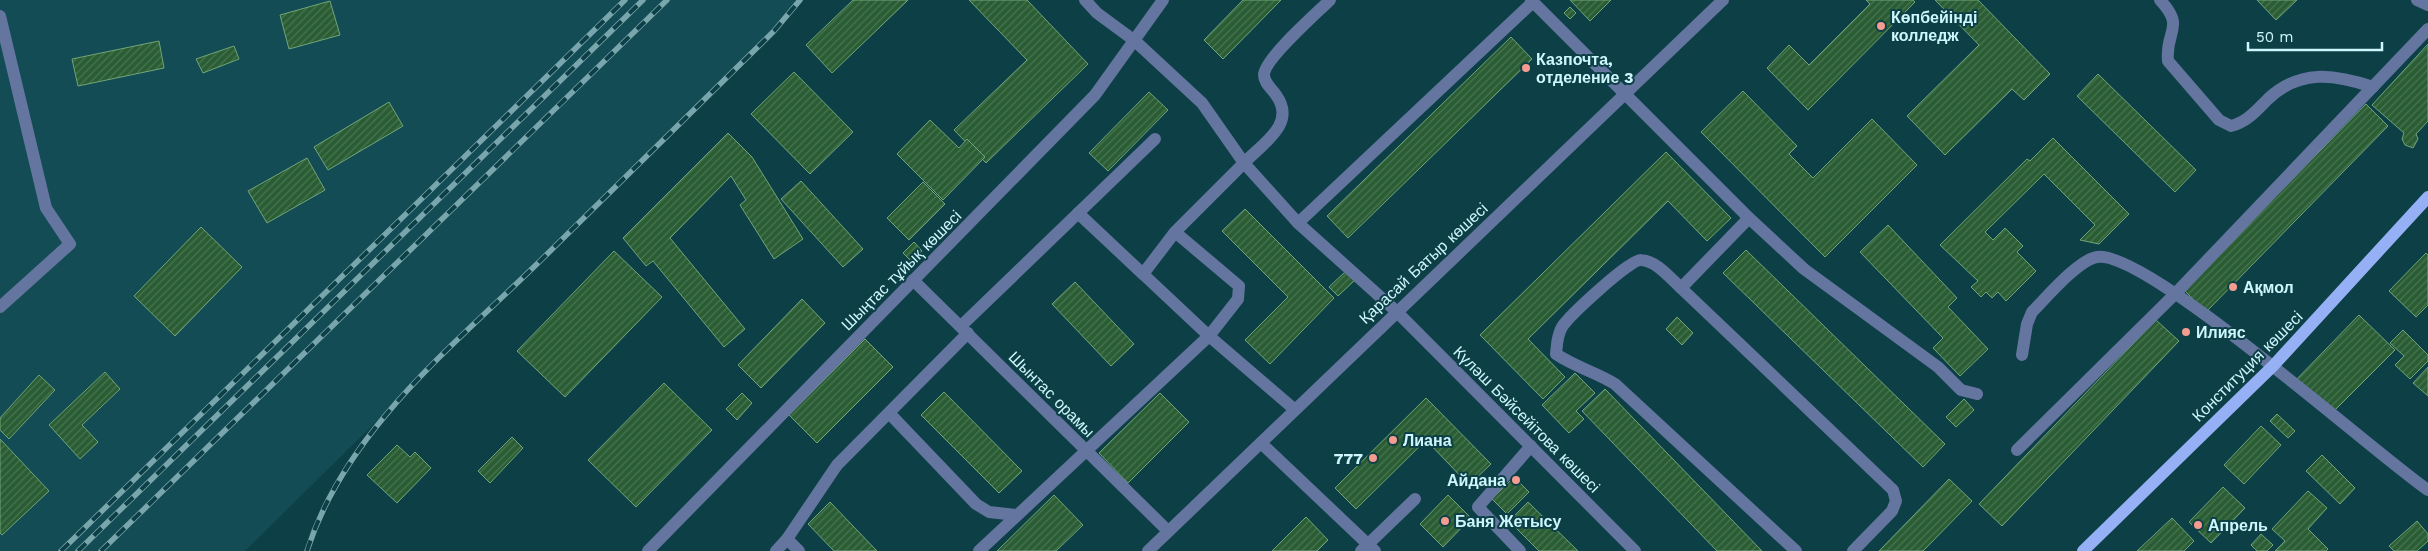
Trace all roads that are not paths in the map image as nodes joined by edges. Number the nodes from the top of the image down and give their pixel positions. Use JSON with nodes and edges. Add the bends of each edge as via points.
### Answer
{"nodes":[{"id":1,"x":1085,"y":0,"type":"edge"},
{"id":2,"x":1163,"y":0,"type":"edge"},
{"id":3,"x":1330,"y":0,"type":"edge"},
{"id":4,"x":1722,"y":0,"type":"edge"},
{"id":5,"x":2160,"y":0,"type":"edge"},
{"id":6,"x":2416,"y":0,"type":"edge"},
{"id":7,"x":1532,"y":1,"type":"edge"},
{"id":8,"x":2428,"y":5,"type":"edge"},
{"id":9,"x":0,"y":16,"type":"edge"},
{"id":10,"x":2428,"y":29,"type":"edge"},
{"id":11,"x":1135,"y":41,"type":"junction"},
{"id":12,"x":2373,"y":87,"type":"junction"},
{"id":13,"x":1625,"y":95,"type":"junction"},
{"id":14,"x":1155,"y":139,"type":"dead end"},
{"id":15,"x":1244,"y":163,"type":"junction"},
{"id":16,"x":2428,"y":197,"type":"edge"},
{"id":17,"x":1078,"y":212,"type":"junction"},
{"id":18,"x":1749,"y":218,"type":"junction"},
{"id":19,"x":1298,"y":223,"type":"junction"},
{"id":20,"x":1175,"y":232,"type":"junction"},
{"id":21,"x":1143,"y":274,"type":"junction"},
{"id":22,"x":913,"y":280,"type":"junction"},
{"id":23,"x":1681,"y":288,"type":"junction"},
{"id":24,"x":2175,"y":294,"type":"junction"},
{"id":25,"x":0,"y":307,"type":"edge"},
{"id":26,"x":1396,"y":311,"type":"junction"},
{"id":27,"x":964,"y":330,"type":"junction"},
{"id":28,"x":1209,"y":336,"type":"junction"},
{"id":29,"x":2022,"y":355,"type":"dead end"},
{"id":30,"x":2273,"y":366,"type":"junction"},
{"id":31,"x":1977,"y":394,"type":"dead end"},
{"id":32,"x":1294,"y":409,"type":"junction"},
{"id":33,"x":890,"y":414,"type":"junction"},
{"id":34,"x":1261,"y":442,"type":"junction"},
{"id":35,"x":1531,"y":446,"type":"junction"},
{"id":36,"x":1086,"y":450,"type":"junction"},
{"id":37,"x":2017,"y":450,"type":"dead end"},
{"id":38,"x":2428,"y":490,"type":"edge"},
{"id":39,"x":1415,"y":499,"type":"dead end"},
{"id":40,"x":1016,"y":515,"type":"junction"},
{"id":41,"x":1168,"y":531,"type":"junction"},
{"id":42,"x":787,"y":539,"type":"junction"},
{"id":43,"x":1368,"y":549,"type":"edge"},
{"id":44,"x":648,"y":551,"type":"edge"},
{"id":45,"x":776,"y":551,"type":"edge"},
{"id":46,"x":798,"y":551,"type":"edge"},
{"id":47,"x":979,"y":551,"type":"edge"},
{"id":48,"x":1148,"y":551,"type":"edge"},
{"id":49,"x":1520,"y":551,"type":"edge"},
{"id":50,"x":1635,"y":551,"type":"edge"},
{"id":51,"x":1796,"y":551,"type":"edge"},
{"id":52,"x":1853,"y":551,"type":"edge"},
{"id":53,"x":2083,"y":551,"type":"edge"}],
"edges":[{"from":1,"to":11,"type":"street","name":"Күләш Бәйсейітова көшесі"},
{"from":2,"to":11,"type":"street","name":"Шыңтас тұйық көшесі"},
{"from":3,"to":15,"type":"street","via":[[1267,67],[1264,76],[1284,109],[1284,119]]},
{"from":4,"to":13,"type":"street","name":"Қарасай Батыр көшесі"},
{"from":5,"to":12,"type":"street","via":[[2172,14],[2168,61],[2219,120],[2231,126],[2244,122],[2281,87],[2309,78],[2345,78]]},
{"from":6,"to":8,"type":"street"},
{"from":7,"to":13,"type":"street"},
{"from":7,"to":19,"type":"street"},
{"from":9,"to":25,"type":"street","via":[[46,208],[70,244]]},
{"from":10,"to":12,"type":"street"},
{"from":11,"to":15,"type":"street","name":"Күләш Бәйсейітова көшесі","via":[[1202,103]]},
{"from":11,"to":22,"type":"street","name":"Шыңтас тұйық көшесі","via":[[1096,95]]},
{"from":12,"to":24,"type":"street"},
{"from":13,"to":18,"type":"street"},
{"from":13,"to":26,"type":"street","name":"Қарасай Батыр көшесі"},
{"from":14,"to":17,"type":"street"},
{"from":15,"to":19,"type":"street","name":"Күләш Бәйсейітова көшесі"},
{"from":15,"to":20,"type":"street"},
{"from":16,"to":30,"type":"main road","name":"Конституция көшесі"},
{"from":17,"to":21,"type":"street"},
{"from":17,"to":27,"type":"street"},
{"from":18,"to":23,"type":"street"},
{"from":18,"to":31,"type":"street","via":[[1804,269],[1938,367],[1961,390]]},
{"from":19,"to":26,"type":"street","name":"Күләш Бәйсейітова көшесі"},
{"from":20,"to":21,"type":"street"},
{"from":20,"to":28,"type":"street","via":[[1239,286],[1238,300]]},
{"from":21,"to":28,"type":"street"},
{"from":22,"to":27,"type":"street","name":"Шынтас орамы"},
{"from":22,"to":44,"type":"street","name":"Шыңтас тұйық көшесі"},
{"from":23,"to":51,"type":"street","via":[[1656,264],[1635,260],[1562,327],[1556,354],[1576,367],[1602,375],[1616,384]]},
{"from":23,"to":52,"type":"street","via":[[1894,490],[1896,502],[1892,511]]},
{"from":24,"to":29,"type":"street","via":[[2161,282],[2118,260],[2098,256],[2085,261],[2032,312]]},
{"from":24,"to":30,"type":"street"},
{"from":24,"to":37,"type":"street"},
{"from":26,"to":32,"type":"street","name":"Қарасай Батыр көшесі"},
{"from":26,"to":35,"type":"street","name":"Күләш Бәйсейітова көшесі"},
{"from":27,"to":33,"type":"street"},
{"from":27,"to":36,"type":"street","name":"Шынтас орамы"},
{"from":28,"to":32,"type":"street"},
{"from":28,"to":36,"type":"street"},
{"from":30,"to":38,"type":"street"},
{"from":30,"to":53,"type":"main road","name":"Конституция көшесі"},
{"from":32,"to":34,"type":"street","name":"Қарасай Батыр көшесі"},
{"from":33,"to":40,"type":"street","via":[[976,504],[989,512]]},
{"from":33,"to":42,"type":"street","via":[[837,465]]},
{"from":34,"to":41,"type":"street","name":"Қарасай Батыр көшесі"},
{"from":34,"to":43,"type":"street"},
{"from":35,"to":49,"type":"street","via":[[1478,507]]},
{"from":35,"to":50,"type":"street","name":"Күләш Бәйсейітова көшесі"},
{"from":36,"to":40,"type":"street"},
{"from":36,"to":41,"type":"street","name":"Шынтас орамы"},
{"from":39,"to":43,"type":"street"},
{"from":40,"to":47,"type":"street"},
{"from":41,"to":48,"type":"street","name":"Қарасай Батыр көшесі"},
{"from":42,"to":45,"type":"street"},
{"from":42,"to":46,"type":"street"}]}
